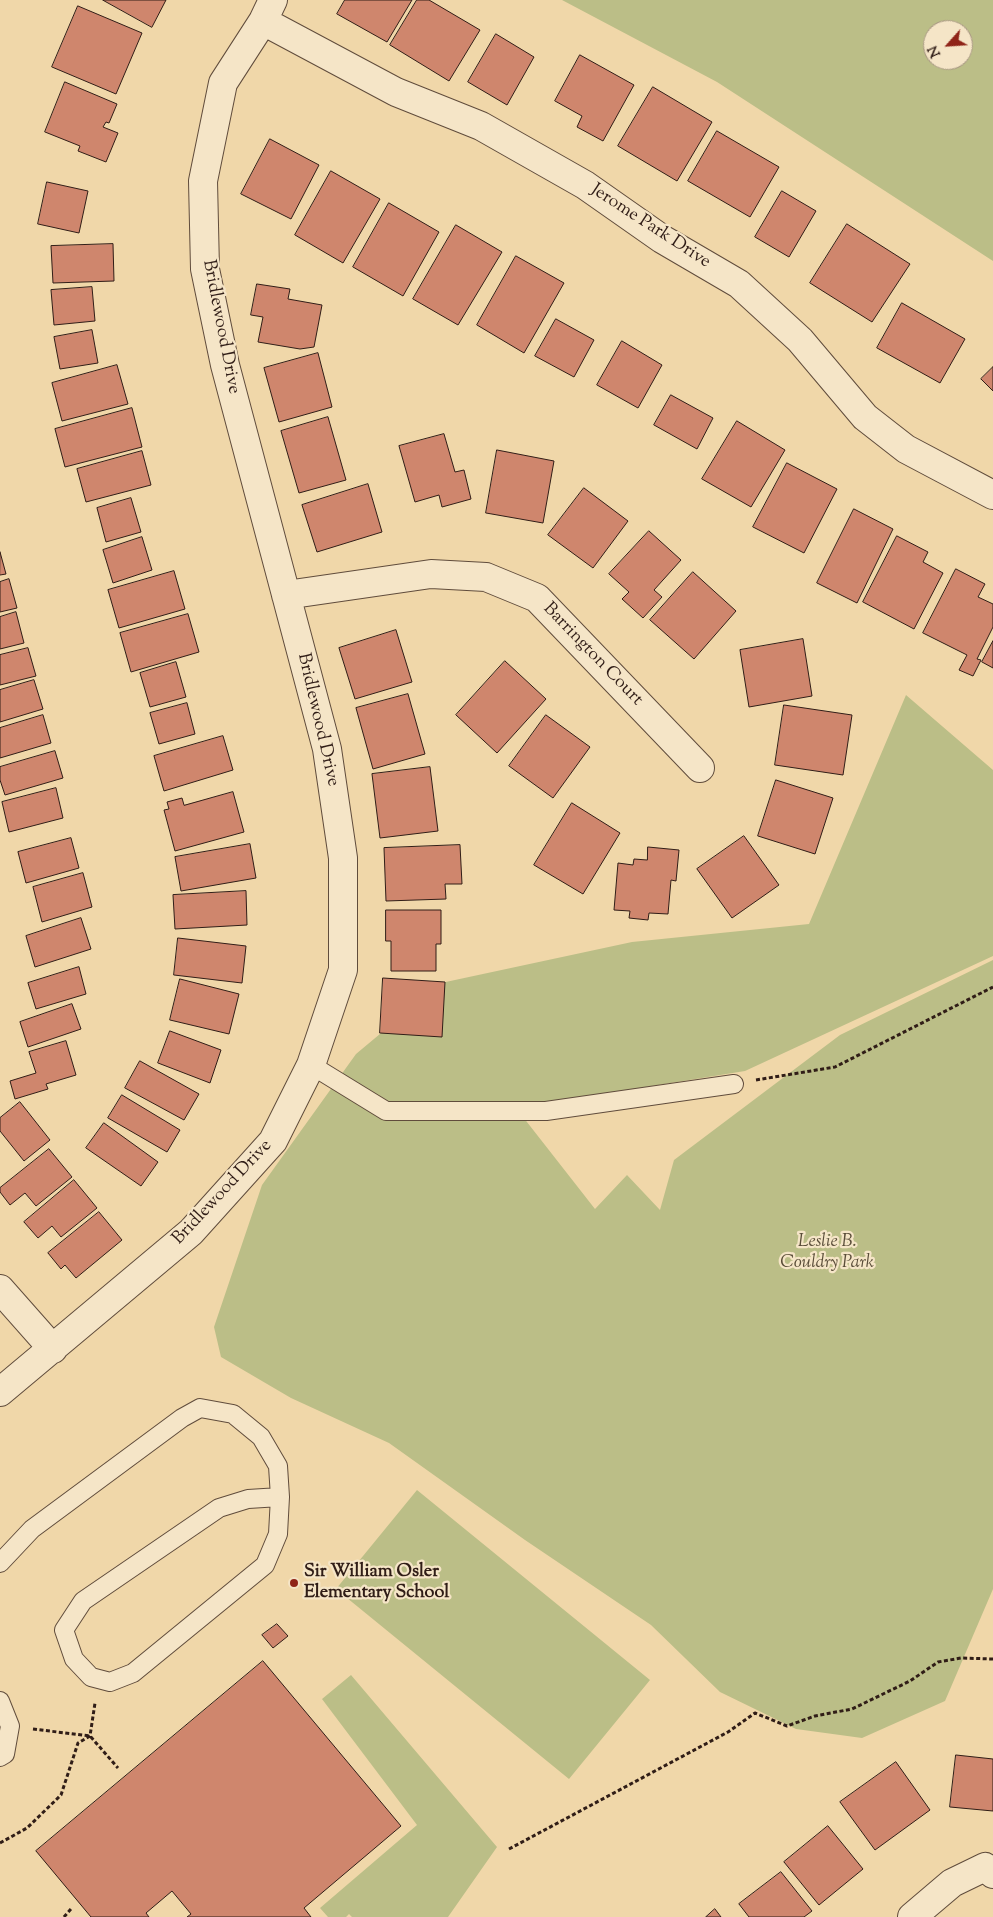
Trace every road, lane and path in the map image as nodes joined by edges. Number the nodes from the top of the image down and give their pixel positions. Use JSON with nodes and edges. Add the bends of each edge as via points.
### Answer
{"nodes":[{"id":1,"x":268,"y":10,"type":"edge"},
{"id":2,"x":993,"y":495,"type":"edge"},
{"id":3,"x":286,"y":595,"type":"junction"},
{"id":4,"x":700,"y":768,"type":"dead end"},
{"id":5,"x":993,"y":987,"type":"edge"},
{"id":6,"x":311,"y":1065,"type":"junction"},
{"id":7,"x":734,"y":1084,"type":"joint"},
{"id":8,"x":0,"y":1288,"type":"edge"},
{"id":9,"x":52,"y":1349,"type":"junction"},
{"id":10,"x":0,"y":1392,"type":"edge"},
{"id":11,"x":280,"y":1497,"type":"junction"},
{"id":12,"x":0,"y":1564,"type":"edge"},
{"id":13,"x":993,"y":1659,"type":"edge"},
{"id":14,"x":100,"y":1680,"type":"junction"},
{"id":15,"x":0,"y":1702,"type":"edge"},
{"id":16,"x":10,"y":1726,"type":"junction"},
{"id":17,"x":90,"y":1736,"type":"junction"},
{"id":18,"x":0,"y":1757,"type":"edge"},
{"id":19,"x":118,"y":1768,"type":"dead end"},
{"id":20,"x":0,"y":1843,"type":"edge"},
{"id":21,"x":509,"y":1849,"type":"dead end"},
{"id":22,"x":993,"y":1874,"type":"edge"},
{"id":23,"x":71,"y":1910,"type":"dead end"},
{"id":24,"x":64,"y":1917,"type":"edge"},
{"id":25,"x":912,"y":1917,"type":"edge"}],
"edges":[{"from":1,"to":2,"type":"street","name":"Jerome Park Drive","via":[[396,92],[481,126],[585,184],[662,239],[739,284],[800,340],[865,417],[906,449]]},
{"from":1,"to":3,"type":"street","name":"Bridlewood Drive","via":[[223,82],[203,181],[205,269],[225,365]]},
{"from":3,"to":4,"type":"street","name":"Barrington Court","via":[[431,574],[486,577],[537,598]]},
{"from":3,"to":6,"type":"street","name":"Bridlewood Drive","via":[[327,749],[343,858],[343,970]]},
{"from":5,"to":7,"type":"path","via":[[835,1067]]},
{"from":6,"to":7,"type":"lane","via":[[386,1111],[546,1111]]},
{"from":6,"to":9,"type":"street","name":"Bridlewood Drive","via":[[274,1141],[192,1232]]},
{"from":8,"to":9,"type":"street"},
{"from":9,"to":10,"type":"street","name":"Bridlewood Drive"},
{"from":11,"to":12,"type":"lane","via":[[278,1466],[261,1436],[233,1414],[200,1408],[32,1529]]},
{"from":11,"to":14,"type":"lane","via":[[278,1534],[265,1565],[133,1673],[110,1682]]},
{"from":11,"to":14,"type":"lane","via":[[248,1499],[219,1508],[83,1601],[64,1630],[74,1658],[91,1677]]},
{"from":13,"to":21,"type":"path","via":[[961,1658],[938,1662],[910,1681],[852,1709],[815,1716],[787,1726],[755,1713],[728,1732]]},
{"from":14,"to":17,"type":"path"},
{"from":15,"to":16,"type":"lane"},
{"from":16,"to":17,"type":"path"},
{"from":16,"to":18,"type":"lane","via":[[5,1754]]},
{"from":17,"to":19,"type":"path"},
{"from":17,"to":20,"type":"path","via":[[78,1743],[61,1795],[27,1828]]},
{"from":22,"to":25,"type":"street","via":[[985,1867],[952,1883]]},
{"from":23,"to":24,"type":"path"}]}
